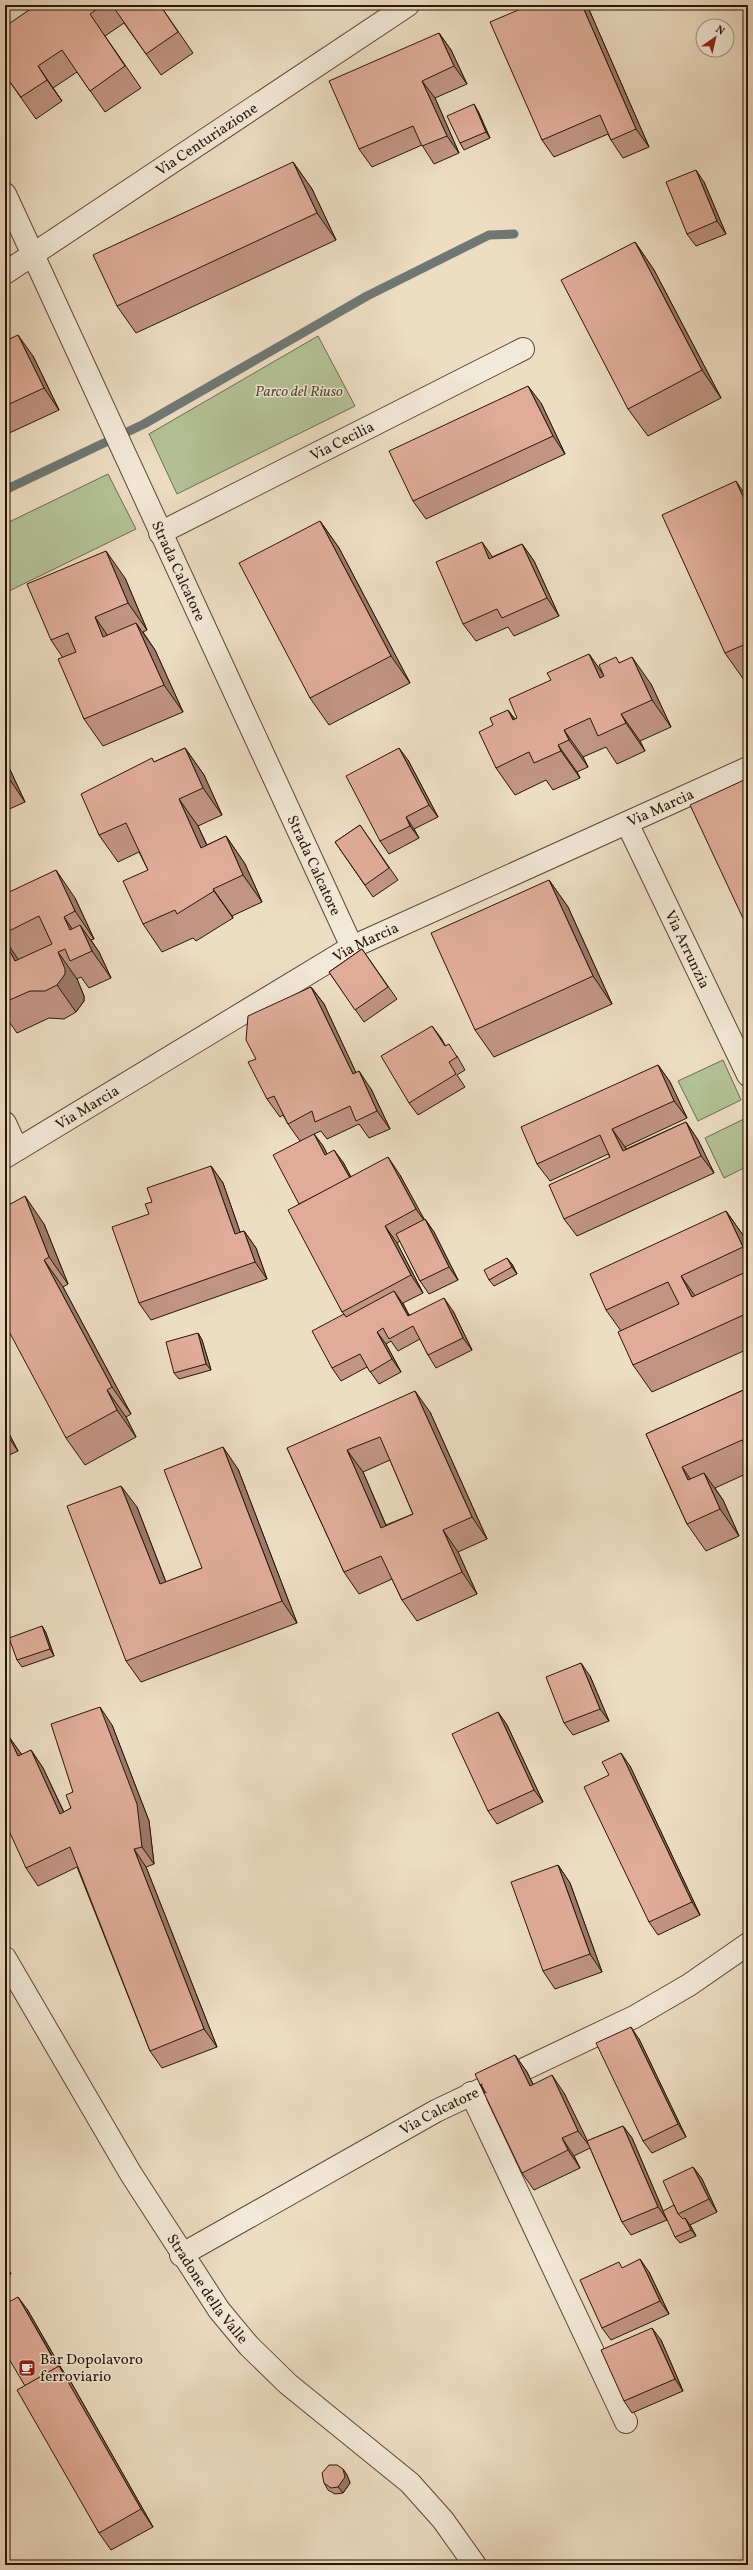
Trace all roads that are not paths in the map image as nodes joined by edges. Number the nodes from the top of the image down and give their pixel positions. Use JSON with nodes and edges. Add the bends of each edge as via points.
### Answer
{"nodes":[{"id":1,"x":408,"y":5,"type":"edge"},
{"id":2,"x":5,"y":194,"type":"edge"},
{"id":3,"x":34,"y":256,"type":"junction"},
{"id":4,"x":5,"y":273,"type":"edge"},
{"id":5,"x":523,"y":349,"type":"dead end"},
{"id":6,"x":160,"y":533,"type":"junction"},
{"id":7,"x":748,"y":768,"type":"edge"},
{"id":8,"x":627,"y":823,"type":"junction"},
{"id":9,"x":352,"y":947,"type":"junction"},
{"id":10,"x":748,"y":1075,"type":"edge"},
{"id":11,"x":5,"y":1123,"type":"edge"},
{"id":12,"x":11,"y":1153,"type":"edge"},
{"id":13,"x":748,"y":1944,"type":"edge"},
{"id":14,"x":5,"y":1958,"type":"edge"},
{"id":15,"x":471,"y":2093,"type":"junction"},
{"id":16,"x":182,"y":2255,"type":"junction"},
{"id":17,"x":626,"y":2422,"type":"dead end"},
{"id":18,"x":475,"y":2565,"type":"edge"}],
"edges":[{"from":1,"to":3,"type":"street","name":"Via Centuriazione"},
{"from":2,"to":3,"type":"street","name":"Strada Calcatore"},
{"from":3,"to":4,"type":"street","name":"Via Centuriazione"},
{"from":3,"to":6,"type":"street","name":"Strada Calcatore"},
{"from":5,"to":6,"type":"street","name":"Via Cecilia"},
{"from":6,"to":9,"type":"street","name":"Strada Calcatore"},
{"from":7,"to":8,"type":"street","name":"Via Marcia"},
{"from":8,"to":9,"type":"street","name":"Via Marcia"},
{"from":8,"to":10,"type":"street","name":"Via Arrunzia"},
{"from":9,"to":12,"type":"street","name":"Via Marcia"},
{"from":11,"to":12,"type":"street"},
{"from":13,"to":15,"type":"street","name":"Via Calcatore I","via":[[689,1985],[634,2017]]},
{"from":14,"to":16,"type":"street","name":"Stradone della Valle","via":[[89,2105]]},
{"from":15,"to":16,"type":"street","name":"Via Calcatore I"},
{"from":15,"to":17,"type":"street"},
{"from":16,"to":18,"type":"street","name":"Stradone della Valle","via":[[219,2310],[249,2346],[308,2402],[410,2483],[443,2520]]}]}
